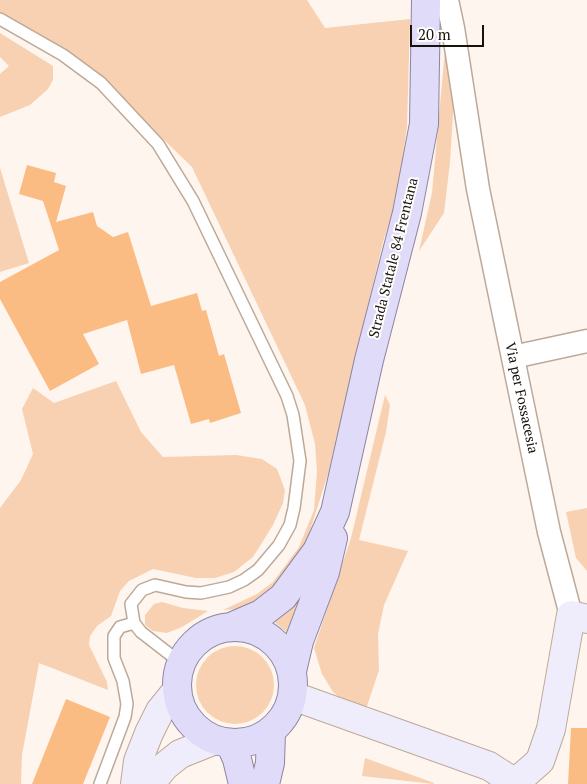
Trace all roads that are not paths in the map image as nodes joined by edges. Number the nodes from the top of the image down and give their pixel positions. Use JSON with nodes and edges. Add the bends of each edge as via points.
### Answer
{"nodes":[{"id":1,"x":426,"y":0,"type":"edge"},
{"id":2,"x":447,"y":0,"type":"edge"},
{"id":3,"x":0,"y":19,"type":"edge"},
{"id":4,"x":587,"y":341,"type":"edge"},
{"id":5,"x":513,"y":357,"type":"junction"},
{"id":6,"x":335,"y":512,"type":"junction"},
{"id":7,"x":579,"y":617,"type":"edge"},
{"id":8,"x":134,"y":623,"type":"junction"},
{"id":9,"x":233,"y":626,"type":"junction"},
{"id":10,"x":181,"y":663,"type":"junction"},
{"id":11,"x":292,"y":683,"type":"junction"},
{"id":12,"x":177,"y":690,"type":"junction"},
{"id":13,"x":271,"y":732,"type":"junction"},
{"id":14,"x":222,"y":742,"type":"junction"},
{"id":15,"x":516,"y":783,"type":"edge"},
{"id":16,"x":100,"y":784,"type":"edge"},
{"id":17,"x":135,"y":784,"type":"edge"},
{"id":18,"x":150,"y":784,"type":"edge"},
{"id":19,"x":243,"y":784,"type":"edge"},
{"id":20,"x":265,"y":784,"type":"edge"}],
"edges":[{"from":1,"to":6,"type":"main road","name":"Strada Statale 84 Frentana","via":[[424,124],[407,213],[369,360]]},
{"from":2,"to":5,"type":"street","name":"Via per Fossacesia","via":[[478,189]]},
{"from":3,"to":8,"type":"lane","via":[[63,55],[101,83],[158,144],[193,201],[283,387],[297,435],[300,461],[290,525],[279,545],[258,570],[229,587],[201,593],[150,586],[135,596],[131,604]]},
{"from":4,"to":5,"type":"street"},
{"from":5,"to":7,"type":"street","name":"Via per Fossacesia","via":[[549,532]]},
{"from":6,"to":9,"type":"main road","name":"Strada Statale 84 Frentana","via":[[317,551],[283,596],[261,614]]},
{"from":6,"to":11,"type":"main road","name":"Strada Statale 84 Frentana","via":[[326,572],[299,641]]},
{"from":7,"to":15,"type":"street","name":"Via per Fossacesia","via":[[540,761]]},
{"from":8,"to":10,"type":"lane","via":[[154,645]]},
{"from":8,"to":16,"type":"lane","via":[[120,627],[114,636],[114,658],[127,704]]},
{"from":9,"to":10,"type":"main road","via":[[200,638]]},
{"from":9,"to":11,"type":"main road","via":[[267,636],[280,647],[290,662]]},
{"from":10,"to":12,"type":"main road"},
{"from":11,"to":13,"type":"main road","via":[[285,716]]},
{"from":11,"to":15,"type":"street","name":"Via per Fossacesia","via":[[336,710],[489,766]]},
{"from":12,"to":14,"type":"main road","via":[[179,703],[193,726]]},
{"from":12,"to":17,"type":"street","via":[[160,711],[150,733],[138,761]]},
{"from":13,"to":14,"type":"main road","via":[[250,741]]},
{"from":13,"to":20,"type":"main road","via":[[270,763]]},
{"from":14,"to":18,"type":"street","via":[[180,754]]},
{"from":14,"to":19,"type":"main road","via":[[237,759]]}]}
